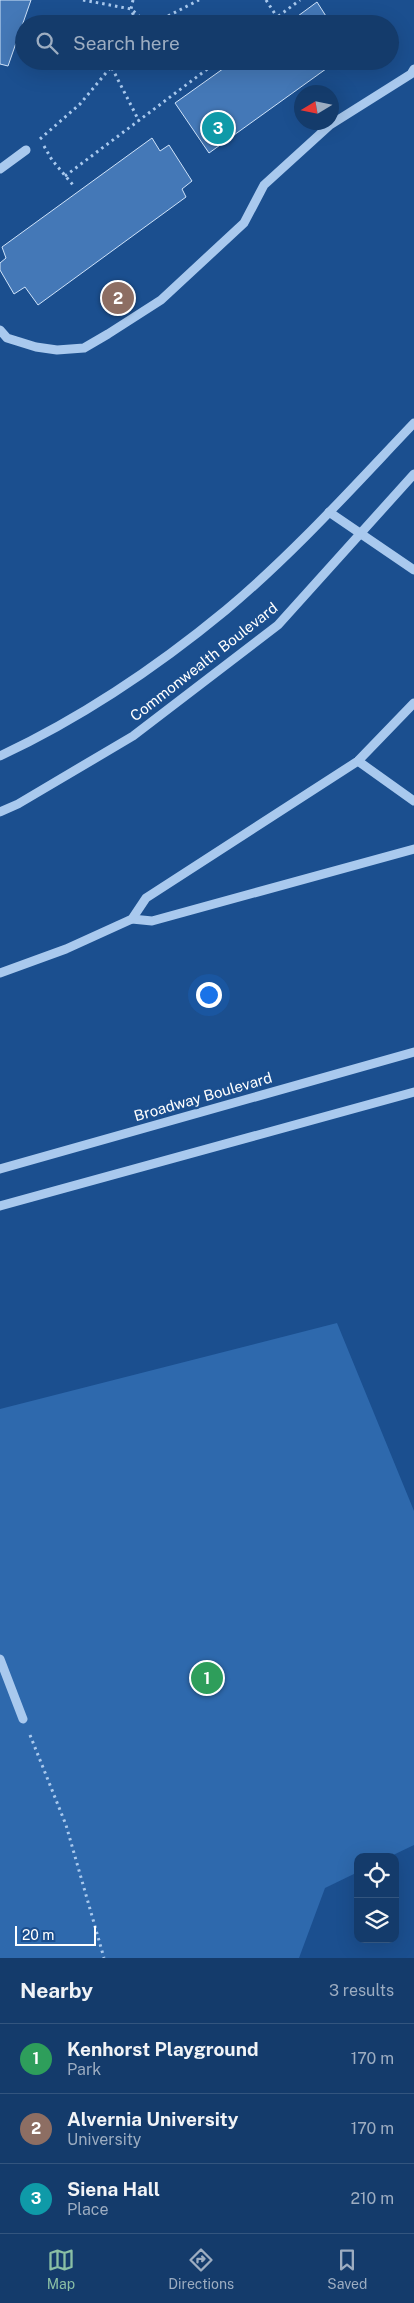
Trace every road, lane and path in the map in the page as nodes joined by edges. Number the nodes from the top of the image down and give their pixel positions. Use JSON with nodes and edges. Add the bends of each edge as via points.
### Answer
{"nodes":[{"id":1,"x":83,"y":0,"type":"edge"},
{"id":2,"x":133,"y":0,"type":"edge"},
{"id":3,"x":199,"y":0,"type":"edge"},
{"id":4,"x":266,"y":0,"type":"edge"},
{"id":5,"x":300,"y":0,"type":"edge"},
{"id":6,"x":131,"y":9,"type":"junction"},
{"id":7,"x":133,"y":15,"type":"edge"},
{"id":8,"x":138,"y":15,"type":"edge"},
{"id":9,"x":170,"y":15,"type":"edge"},
{"id":10,"x":276,"y":15,"type":"edge"},
{"id":11,"x":280,"y":15,"type":"edge"},
{"id":12,"x":109,"y":70,"type":"edge"},
{"id":13,"x":114,"y":70,"type":"edge"},
{"id":14,"x":206,"y":70,"type":"edge"},
{"id":15,"x":414,"y":70,"type":"edge"},
{"id":16,"x":139,"y":121,"type":"junction"},
{"id":17,"x":26,"y":150,"type":"dead end"},
{"id":18,"x":0,"y":169,"type":"edge"},
{"id":19,"x":65,"y":176,"type":"junction"},
{"id":20,"x":73,"y":185,"type":"dead end"},
{"id":21,"x":0,"y":330,"type":"edge"},
{"id":22,"x":414,"y":423,"type":"edge"},
{"id":23,"x":414,"y":474,"type":"edge"},
{"id":24,"x":329,"y":512,"type":"junction"},
{"id":25,"x":360,"y":533,"type":"junction"},
{"id":26,"x":414,"y":570,"type":"edge"},
{"id":27,"x":414,"y":703,"type":"edge"},
{"id":28,"x":0,"y":756,"type":"edge"},
{"id":29,"x":358,"y":761,"type":"junction"},
{"id":30,"x":414,"y":802,"type":"edge"},
{"id":31,"x":0,"y":812,"type":"edge"},
{"id":32,"x":414,"y":849,"type":"edge"},
{"id":33,"x":132,"y":919,"type":"junction"},
{"id":34,"x":0,"y":973,"type":"edge"},
{"id":35,"x":414,"y":1052,"type":"edge"},
{"id":36,"x":414,"y":1092,"type":"edge"},
{"id":37,"x":0,"y":1169,"type":"edge"},
{"id":38,"x":0,"y":1206,"type":"edge"},
{"id":39,"x":0,"y":1659,"type":"edge"},
{"id":40,"x":23,"y":1719,"type":"joint"},
{"id":41,"x":104,"y":1958,"type":"edge"}],
"edges":[{"from":1,"to":6,"type":"path"},
{"from":2,"to":6,"type":"path"},
{"from":3,"to":9,"type":"path"},
{"from":4,"to":10,"type":"path"},
{"from":5,"to":11,"type":"path"},
{"from":6,"to":7,"type":"path"},
{"from":6,"to":8,"type":"path"},
{"from":12,"to":19,"type":"path","via":[[80,104],[40,138]]},
{"from":13,"to":16,"type":"path"},
{"from":14,"to":16,"type":"path"},
{"from":15,"to":21,"type":"street","via":[[330,125],[264,185],[244,223],[161,300],[108,334],[84,348],[57,350],[7,338]]},
{"from":16,"to":19,"type":"path"},
{"from":17,"to":18,"type":"street"},
{"from":19,"to":20,"type":"path"},
{"from":22,"to":24,"type":"street","name":"Commonwealth Boulevard"},
{"from":23,"to":25,"type":"street","name":"Commonwealth Boulevard"},
{"from":24,"to":25,"type":"street"},
{"from":24,"to":28,"type":"street","name":"Commonwealth Boulevard","via":[[227,609],[185,642],[126,684]]},
{"from":25,"to":26,"type":"street"},
{"from":25,"to":31,"type":"street","name":"Commonwealth Boulevard","via":[[278,625],[133,736]]},
{"from":27,"to":29,"type":"street"},
{"from":29,"to":30,"type":"street"},
{"from":29,"to":33,"type":"street","via":[[146,898]]},
{"from":32,"to":33,"type":"street","via":[[152,921]]},
{"from":33,"to":34,"type":"street","via":[[66,949]]},
{"from":35,"to":37,"type":"street","name":"Broadway Boulevard"},
{"from":36,"to":38,"type":"street"},
{"from":39,"to":40,"type":"street"},
{"from":40,"to":41,"type":"path","via":[[66,1825]]}]}
